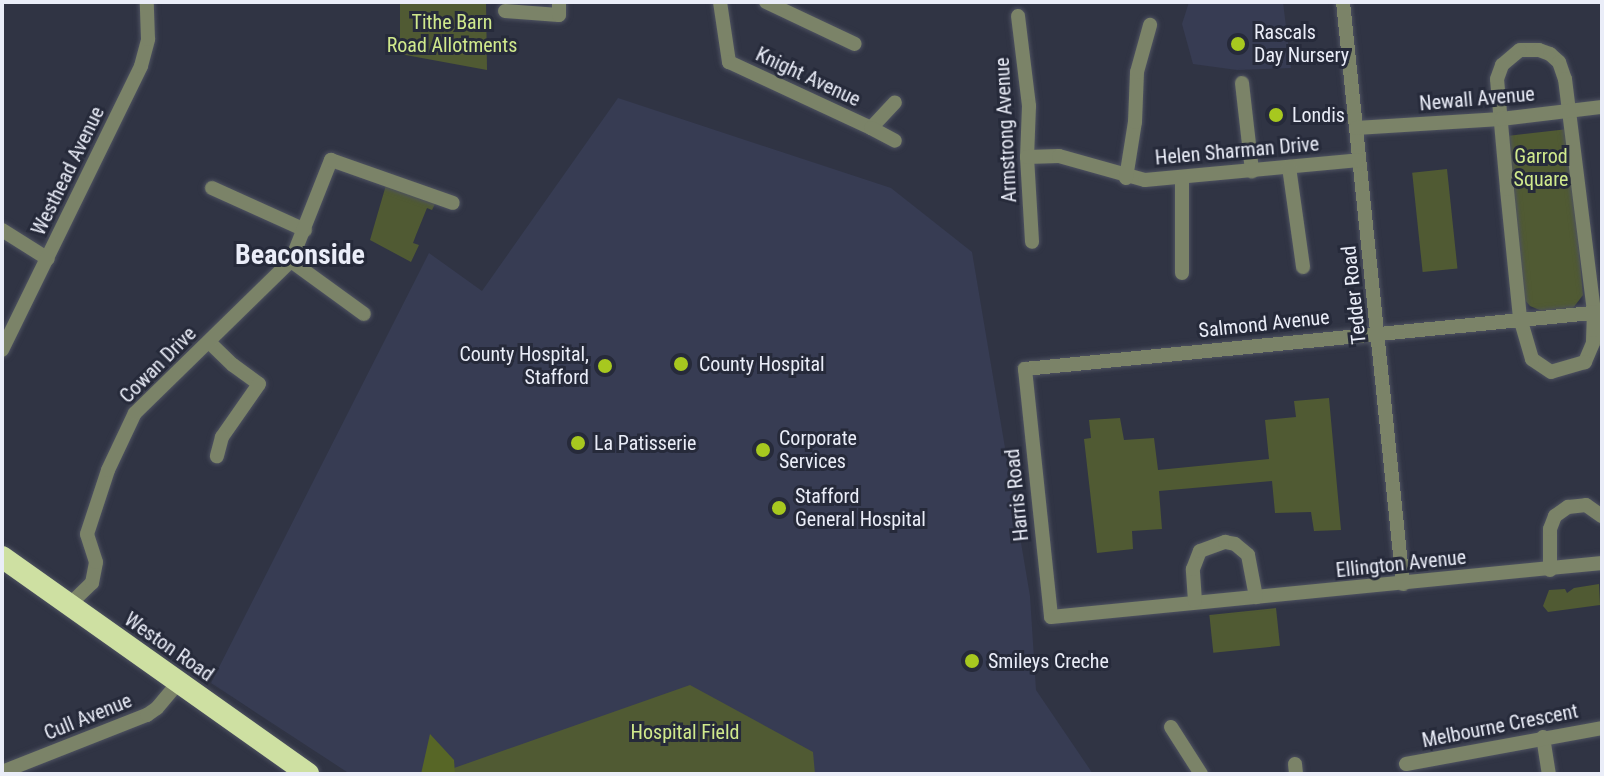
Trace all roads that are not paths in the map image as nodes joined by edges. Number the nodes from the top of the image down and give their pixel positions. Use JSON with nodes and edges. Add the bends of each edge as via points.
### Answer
{"nodes":[{"id":1,"x":147,"y":2,"type":"edge"},
{"id":2,"x":559,"y":2,"type":"edge"},
{"id":3,"x":720,"y":2,"type":"edge"},
{"id":4,"x":766,"y":2,"type":"edge"},
{"id":5,"x":1343,"y":2,"type":"edge"},
{"id":6,"x":505,"y":11,"type":"dead end"},
{"id":7,"x":1018,"y":16,"type":"dead end"},
{"id":8,"x":1150,"y":25,"type":"dead end"},
{"id":9,"x":855,"y":44,"type":"dead end"},
{"id":10,"x":1242,"y":83,"type":"dead end"},
{"id":11,"x":895,"y":102,"type":"dead end"},
{"id":12,"x":1602,"y":107,"type":"edge"},
{"id":13,"x":1569,"y":110,"type":"junction"},
{"id":14,"x":1501,"y":119,"type":"junction"},
{"id":15,"x":871,"y":128,"type":"junction"},
{"id":16,"x":1356,"y":128,"type":"junction"},
{"id":17,"x":895,"y":141,"type":"dead end"},
{"id":18,"x":1027,"y":157,"type":"junction"},
{"id":19,"x":1359,"y":160,"type":"junction"},
{"id":20,"x":1289,"y":167,"type":"junction"},
{"id":21,"x":1252,"y":171,"type":"junction"},
{"id":22,"x":1126,"y":178,"type":"junction"},
{"id":23,"x":1182,"y":178,"type":"junction"},
{"id":24,"x":212,"y":188,"type":"dead end"},
{"id":25,"x":453,"y":203,"type":"dead end"},
{"id":26,"x":2,"y":230,"type":"edge"},
{"id":27,"x":305,"y":230,"type":"junction"},
{"id":28,"x":1032,"y":242,"type":"dead end"},
{"id":29,"x":48,"y":259,"type":"junction"},
{"id":30,"x":291,"y":261,"type":"junction"},
{"id":31,"x":1303,"y":267,"type":"dead end"},
{"id":32,"x":1182,"y":273,"type":"dead end"},
{"id":33,"x":1598,"y":312,"type":"edge"},
{"id":34,"x":364,"y":314,"type":"dead end"},
{"id":35,"x":1520,"y":318,"type":"junction"},
{"id":36,"x":1379,"y":331,"type":"junction"},
{"id":37,"x":209,"y":342,"type":"junction"},
{"id":38,"x":2,"y":350,"type":"edge"},
{"id":39,"x":1025,"y":369,"type":"joint"},
{"id":40,"x":217,"y":456,"type":"dead end"},
{"id":41,"x":1602,"y":516,"type":"edge"},
{"id":42,"x":2,"y":557,"type":"edge"},
{"id":43,"x":1602,"y":563,"type":"edge"},
{"id":44,"x":1550,"y":570,"type":"junction"},
{"id":45,"x":1403,"y":584,"type":"junction"},
{"id":46,"x":1256,"y":597,"type":"junction"},
{"id":47,"x":1195,"y":601,"type":"junction"},
{"id":48,"x":69,"y":605,"type":"junction"},
{"id":49,"x":1051,"y":617,"type":"joint"},
{"id":50,"x":178,"y":683,"type":"junction"},
{"id":51,"x":1171,"y":727,"type":"dead end"},
{"id":52,"x":1602,"y":728,"type":"edge"},
{"id":53,"x":1543,"y":737,"type":"junction"},
{"id":54,"x":1406,"y":764,"type":"dead end"},
{"id":55,"x":2,"y":772,"type":"edge"},
{"id":56,"x":308,"y":774,"type":"edge"},
{"id":57,"x":1201,"y":774,"type":"edge"},
{"id":58,"x":1549,"y":774,"type":"edge"}],
"edges":[{"from":1,"to":29,"type":"street","name":"Westhead Avenue","via":[[148,39],[141,66]]},
{"from":2,"to":6,"type":"street","via":[[559,15]]},
{"from":3,"to":15,"type":"street","name":"Knight Avenue","via":[[729,62]]},
{"from":4,"to":9,"type":"street"},
{"from":5,"to":16,"type":"street","name":"Tedder Road"},
{"from":7,"to":18,"type":"street","name":"Armstrong Avenue","via":[[1029,106]]},
{"from":8,"to":22,"type":"street","via":[[1137,72]]},
{"from":10,"to":21,"type":"street"},
{"from":11,"to":15,"type":"street","name":"Knight Avenue"},
{"from":12,"to":13,"type":"street","name":"Newall Avenue"},
{"from":13,"to":14,"type":"street","name":"Newall Avenue"},
{"from":13,"to":14,"type":"street","via":[[1559,62],[1532,49],[1509,56],[1502,65],[1497,79]]},
{"from":13,"to":33,"type":"street"},
{"from":14,"to":16,"type":"street","name":"Newall Avenue"},
{"from":14,"to":35,"type":"street"},
{"from":15,"to":17,"type":"street","name":"Knight Avenue"},
{"from":16,"to":19,"type":"street","name":"Tedder Road"},
{"from":18,"to":22,"type":"street","name":"Helen Sharman Drive","via":[[1059,156]]},
{"from":18,"to":28,"type":"street","name":"Armstrong Avenue"},
{"from":19,"to":20,"type":"street","name":"Helen Sharman Drive"},
{"from":19,"to":36,"type":"street","name":"Tedder Road"},
{"from":20,"to":21,"type":"street","name":"Helen Sharman Drive"},
{"from":20,"to":31,"type":"street"},
{"from":21,"to":23,"type":"street","name":"Helen Sharman Drive"},
{"from":22,"to":23,"type":"street","name":"Helen Sharman Drive"},
{"from":23,"to":32,"type":"street"},
{"from":24,"to":27,"type":"street"},
{"from":25,"to":27,"type":"street","name":"Cowan Drive","via":[[331,160]]},
{"from":26,"to":29,"type":"street"},
{"from":27,"to":30,"type":"street","name":"Cowan Drive"},
{"from":29,"to":38,"type":"street","name":"Westhead Avenue"},
{"from":30,"to":34,"type":"street"},
{"from":30,"to":37,"type":"street","name":"Cowan Drive"},
{"from":33,"to":35,"type":"street","name":"Salmond Avenue"},
{"from":33,"to":35,"type":"street","via":[[1585,362],[1551,372],[1532,359]]},
{"from":35,"to":36,"type":"street","name":"Salmond Avenue"},
{"from":36,"to":39,"type":"street","name":"Salmond Avenue"},
{"from":36,"to":45,"type":"street","name":"Tedder Road"},
{"from":37,"to":40,"type":"street","via":[[259,384],[222,437]]},
{"from":37,"to":48,"type":"street","name":"Cowan Drive","via":[[135,413],[108,470],[87,534],[96,562],[92,583]]},
{"from":39,"to":49,"type":"street","name":"Harris Road"},
{"from":41,"to":44,"type":"street","via":[[1586,505],[1568,507],[1555,516]]},
{"from":42,"to":48,"type":"highway","name":"Weston Road"},
{"from":43,"to":44,"type":"street","name":"Ellington Avenue"},
{"from":44,"to":45,"type":"street","name":"Ellington Avenue"},
{"from":45,"to":46,"type":"street","name":"Ellington Avenue"},
{"from":46,"to":47,"type":"street","name":"Ellington Avenue"},
{"from":46,"to":47,"type":"street","via":[[1248,555],[1225,542],[1200,551],[1193,569]]},
{"from":47,"to":49,"type":"street","name":"Ellington Avenue"},
{"from":48,"to":50,"type":"highway","name":"Weston Road"},
{"from":50,"to":55,"type":"street","name":"Cull Avenue","via":[[147,715]]},
{"from":50,"to":56,"type":"highway","name":"Weston Road"},
{"from":51,"to":57,"type":"street"},
{"from":52,"to":53,"type":"street","name":"Melbourne Crescent"},
{"from":53,"to":54,"type":"street","name":"Melbourne Crescent"},
{"from":53,"to":58,"type":"street"}]}
